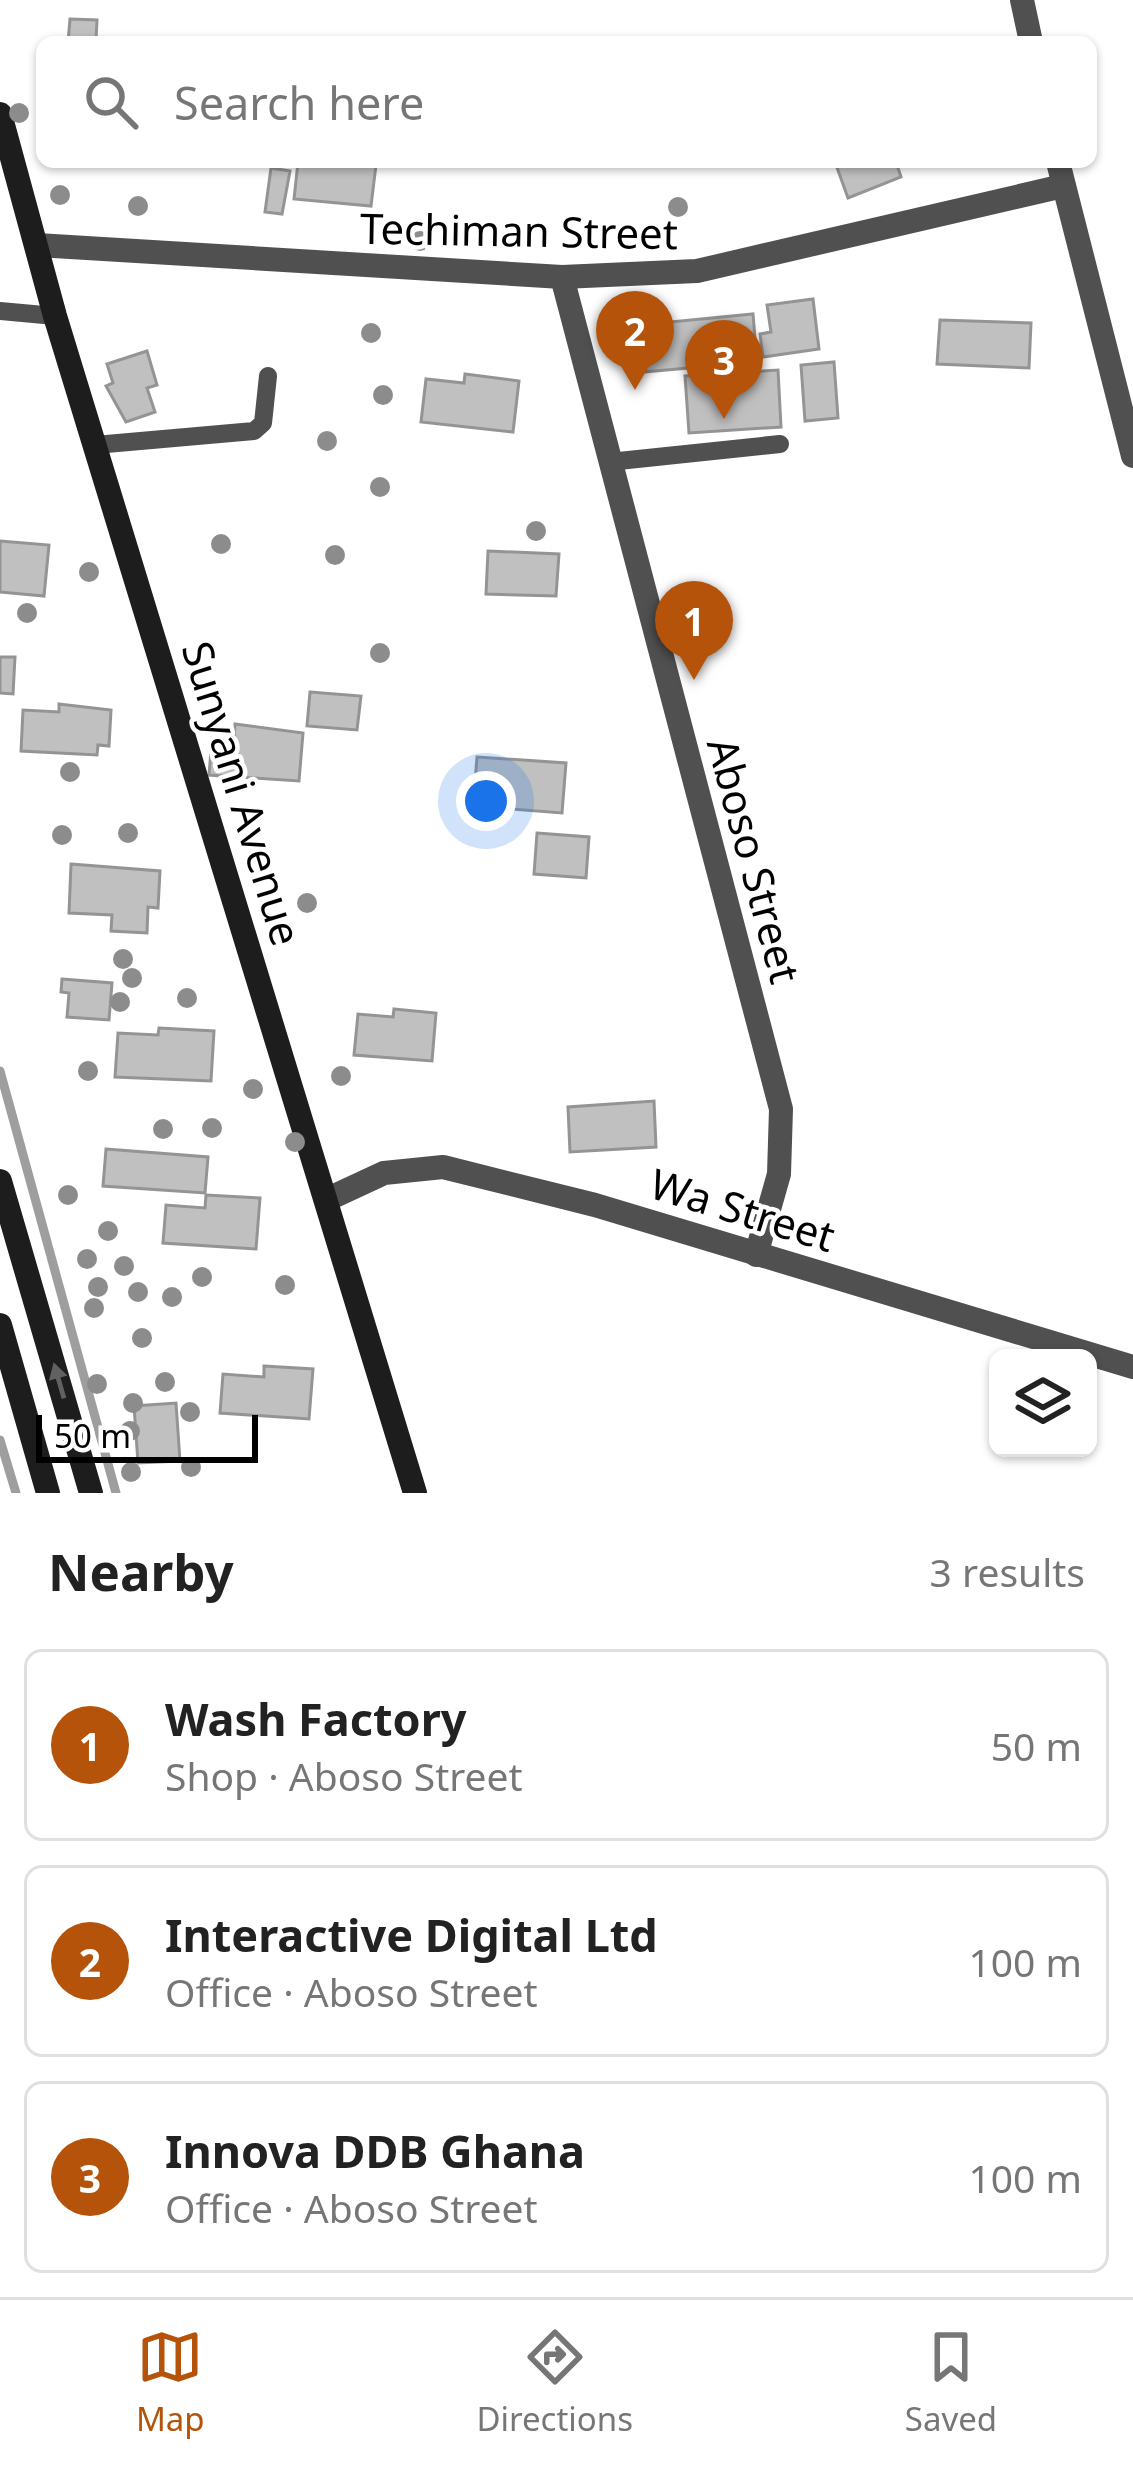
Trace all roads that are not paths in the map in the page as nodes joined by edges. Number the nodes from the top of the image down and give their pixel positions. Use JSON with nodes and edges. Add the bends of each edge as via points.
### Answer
{"nodes":[{"id":1,"x":1022,"y":0,"type":"edge"},
{"id":2,"x":1030,"y":36,"type":"edge"},
{"id":3,"x":0,"y":114,"type":"edge"},
{"id":4,"x":1060,"y":174,"type":"edge"},
{"id":5,"x":37,"y":245,"type":"junction"},
{"id":6,"x":562,"y":277,"type":"junction"},
{"id":7,"x":0,"y":311,"type":"edge"},
{"id":8,"x":55,"y":316,"type":"junction"},
{"id":9,"x":268,"y":376,"type":"dead end"},
{"id":10,"x":780,"y":444,"type":"dead end"},
{"id":11,"x":94,"y":445,"type":"junction"},
{"id":12,"x":1133,"y":456,"type":"edge"},
{"id":13,"x":609,"y":462,"type":"junction"},
{"id":14,"x":0,"y":1180,"type":"edge"},
{"id":15,"x":328,"y":1199,"type":"junction"},
{"id":16,"x":756,"y":1255,"type":"junction"},
{"id":17,"x":0,"y":1325,"type":"edge"},
{"id":18,"x":1133,"y":1367,"type":"edge"},
{"id":19,"x":48,"y":1493,"type":"edge"},
{"id":20,"x":92,"y":1493,"type":"edge"},
{"id":21,"x":415,"y":1493,"type":"edge"}],
"edges":[{"from":1,"to":2,"type":"street"},
{"from":3,"to":5,"type":"street","name":"Sunyani Avenue"},
{"from":4,"to":6,"type":"street","name":"Techiman Street","via":[[697,272]]},
{"from":4,"to":12,"type":"street"},
{"from":5,"to":6,"type":"street","name":"Techiman Street"},
{"from":5,"to":8,"type":"street","name":"Sunyani Avenue"},
{"from":6,"to":13,"type":"street","name":"Aboso Street"},
{"from":7,"to":8,"type":"lane"},
{"from":8,"to":11,"type":"street","name":"Sunyani Avenue"},
{"from":9,"to":11,"type":"lane","via":[[263,423],[254,431]]},
{"from":10,"to":13,"type":"lane"},
{"from":11,"to":15,"type":"street","name":"Sunyani Avenue"},
{"from":13,"to":16,"type":"street","name":"Aboso Street","via":[[781,1109],[779,1174]]},
{"from":20,"to":14,"type":"street","one_way":true},
{"from":15,"to":16,"type":"street","name":"Wa Street","via":[[385,1173],[442,1167]]},
{"from":15,"to":21,"type":"street","name":"Sunyani Avenue"},
{"from":16,"to":18,"type":"street","name":"Wa Street"},
{"from":17,"to":19,"type":"street"}]}
